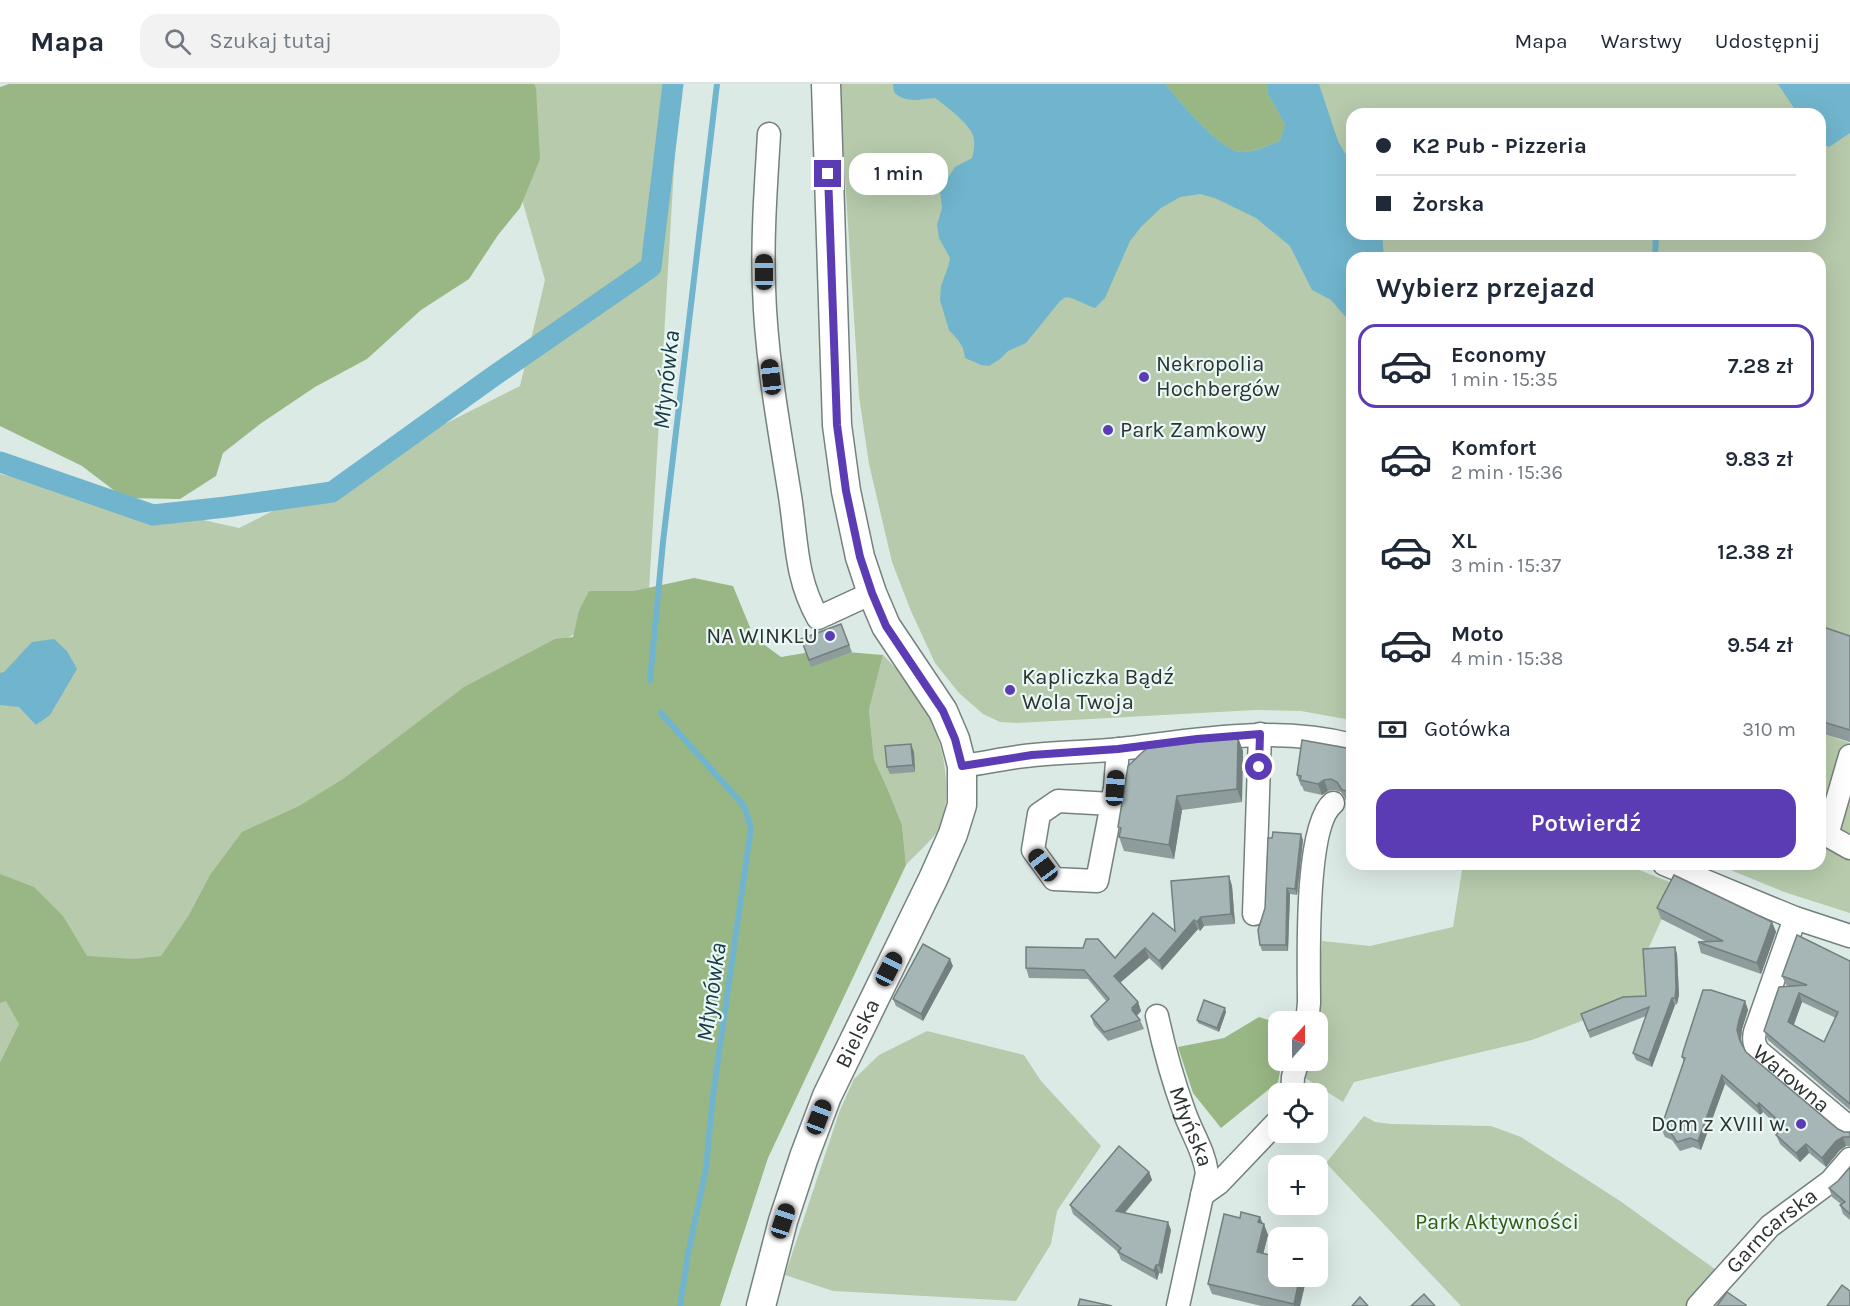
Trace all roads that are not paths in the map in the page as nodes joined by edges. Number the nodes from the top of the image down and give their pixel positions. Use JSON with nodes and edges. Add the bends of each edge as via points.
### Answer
{"nodes":[{"id":1,"x":825,"y":84,"type":"edge"},
{"id":2,"x":769,"y":134,"type":"dead end"},
{"id":3,"x":872,"y":593,"type":"junction"},
{"id":4,"x":1260,"y":734,"type":"junction"},
{"id":5,"x":1346,"y":744,"type":"edge"},
{"id":6,"x":1118,"y":749,"type":"junction"},
{"id":7,"x":1850,"y":756,"type":"edge"},
{"id":8,"x":962,"y":766,"type":"junction"},
{"id":9,"x":1333,"y":803,"type":"dead end"},
{"id":10,"x":1112,"y":804,"type":"dead end"},
{"id":11,"x":1826,"y":826,"type":"edge"},
{"id":12,"x":1826,"y":836,"type":"edge"},
{"id":13,"x":1850,"y":848,"type":"edge"},
{"id":14,"x":1679,"y":870,"type":"edge"},
{"id":15,"x":1254,"y":914,"type":"dead end"},
{"id":16,"x":1795,"y":918,"type":"junction"},
{"id":17,"x":1850,"y":936,"type":"edge"},
{"id":18,"x":1308,"y":1011,"type":"edge"},
{"id":19,"x":1157,"y":1016,"type":"dead end"},
{"id":20,"x":1850,"y":1128,"type":"edge"},
{"id":21,"x":1268,"y":1131,"type":"edge"},
{"id":22,"x":1850,"y":1159,"type":"edge"},
{"id":23,"x":1202,"y":1195,"type":"junction"},
{"id":24,"x":761,"y":1306,"type":"edge"},
{"id":25,"x":1178,"y":1306,"type":"edge"},
{"id":26,"x":1698,"y":1306,"type":"edge"}],
"edges":[{"from":1,"to":3,"type":"main road","name":"Bielska","via":[[837,425],[846,491]]},
{"from":2,"to":3,"type":"street","via":[[764,300],[796,555],[807,600],[818,618]]},
{"from":3,"to":8,"type":"main road","name":"Bielska","via":[[886,626],[943,711]]},
{"from":4,"to":5,"type":"street"},
{"from":4,"to":6,"type":"street"},
{"from":4,"to":15,"type":"street"},
{"from":6,"to":8,"type":"street","via":[[1032,755]]},
{"from":6,"to":10,"type":"street"},
{"from":7,"to":11,"type":"street"},
{"from":8,"to":24,"type":"main road","name":"Bielska","via":[[962,805],[953,834],[827,1096],[787,1210]]},
{"from":9,"to":18,"type":"street","via":[[1319,827],[1314,859]]},
{"from":12,"to":13,"type":"street"},
{"from":14,"to":16,"type":"street"},
{"from":16,"to":17,"type":"street"},
{"from":16,"to":20,"type":"street","name":"Warowna","via":[[1753,1040],[1758,1051]]},
{"from":19,"to":23,"type":"street","name":"Młyńska","via":[[1184,1113],[1205,1160],[1207,1173]]},
{"from":21,"to":23,"type":"street","via":[[1219,1183]]},
{"from":22,"to":26,"type":"street","name":"Garncarska","via":[[1831,1181],[1770,1226]]},
{"from":23,"to":25,"type":"street","name":"Młyńska"}]}
